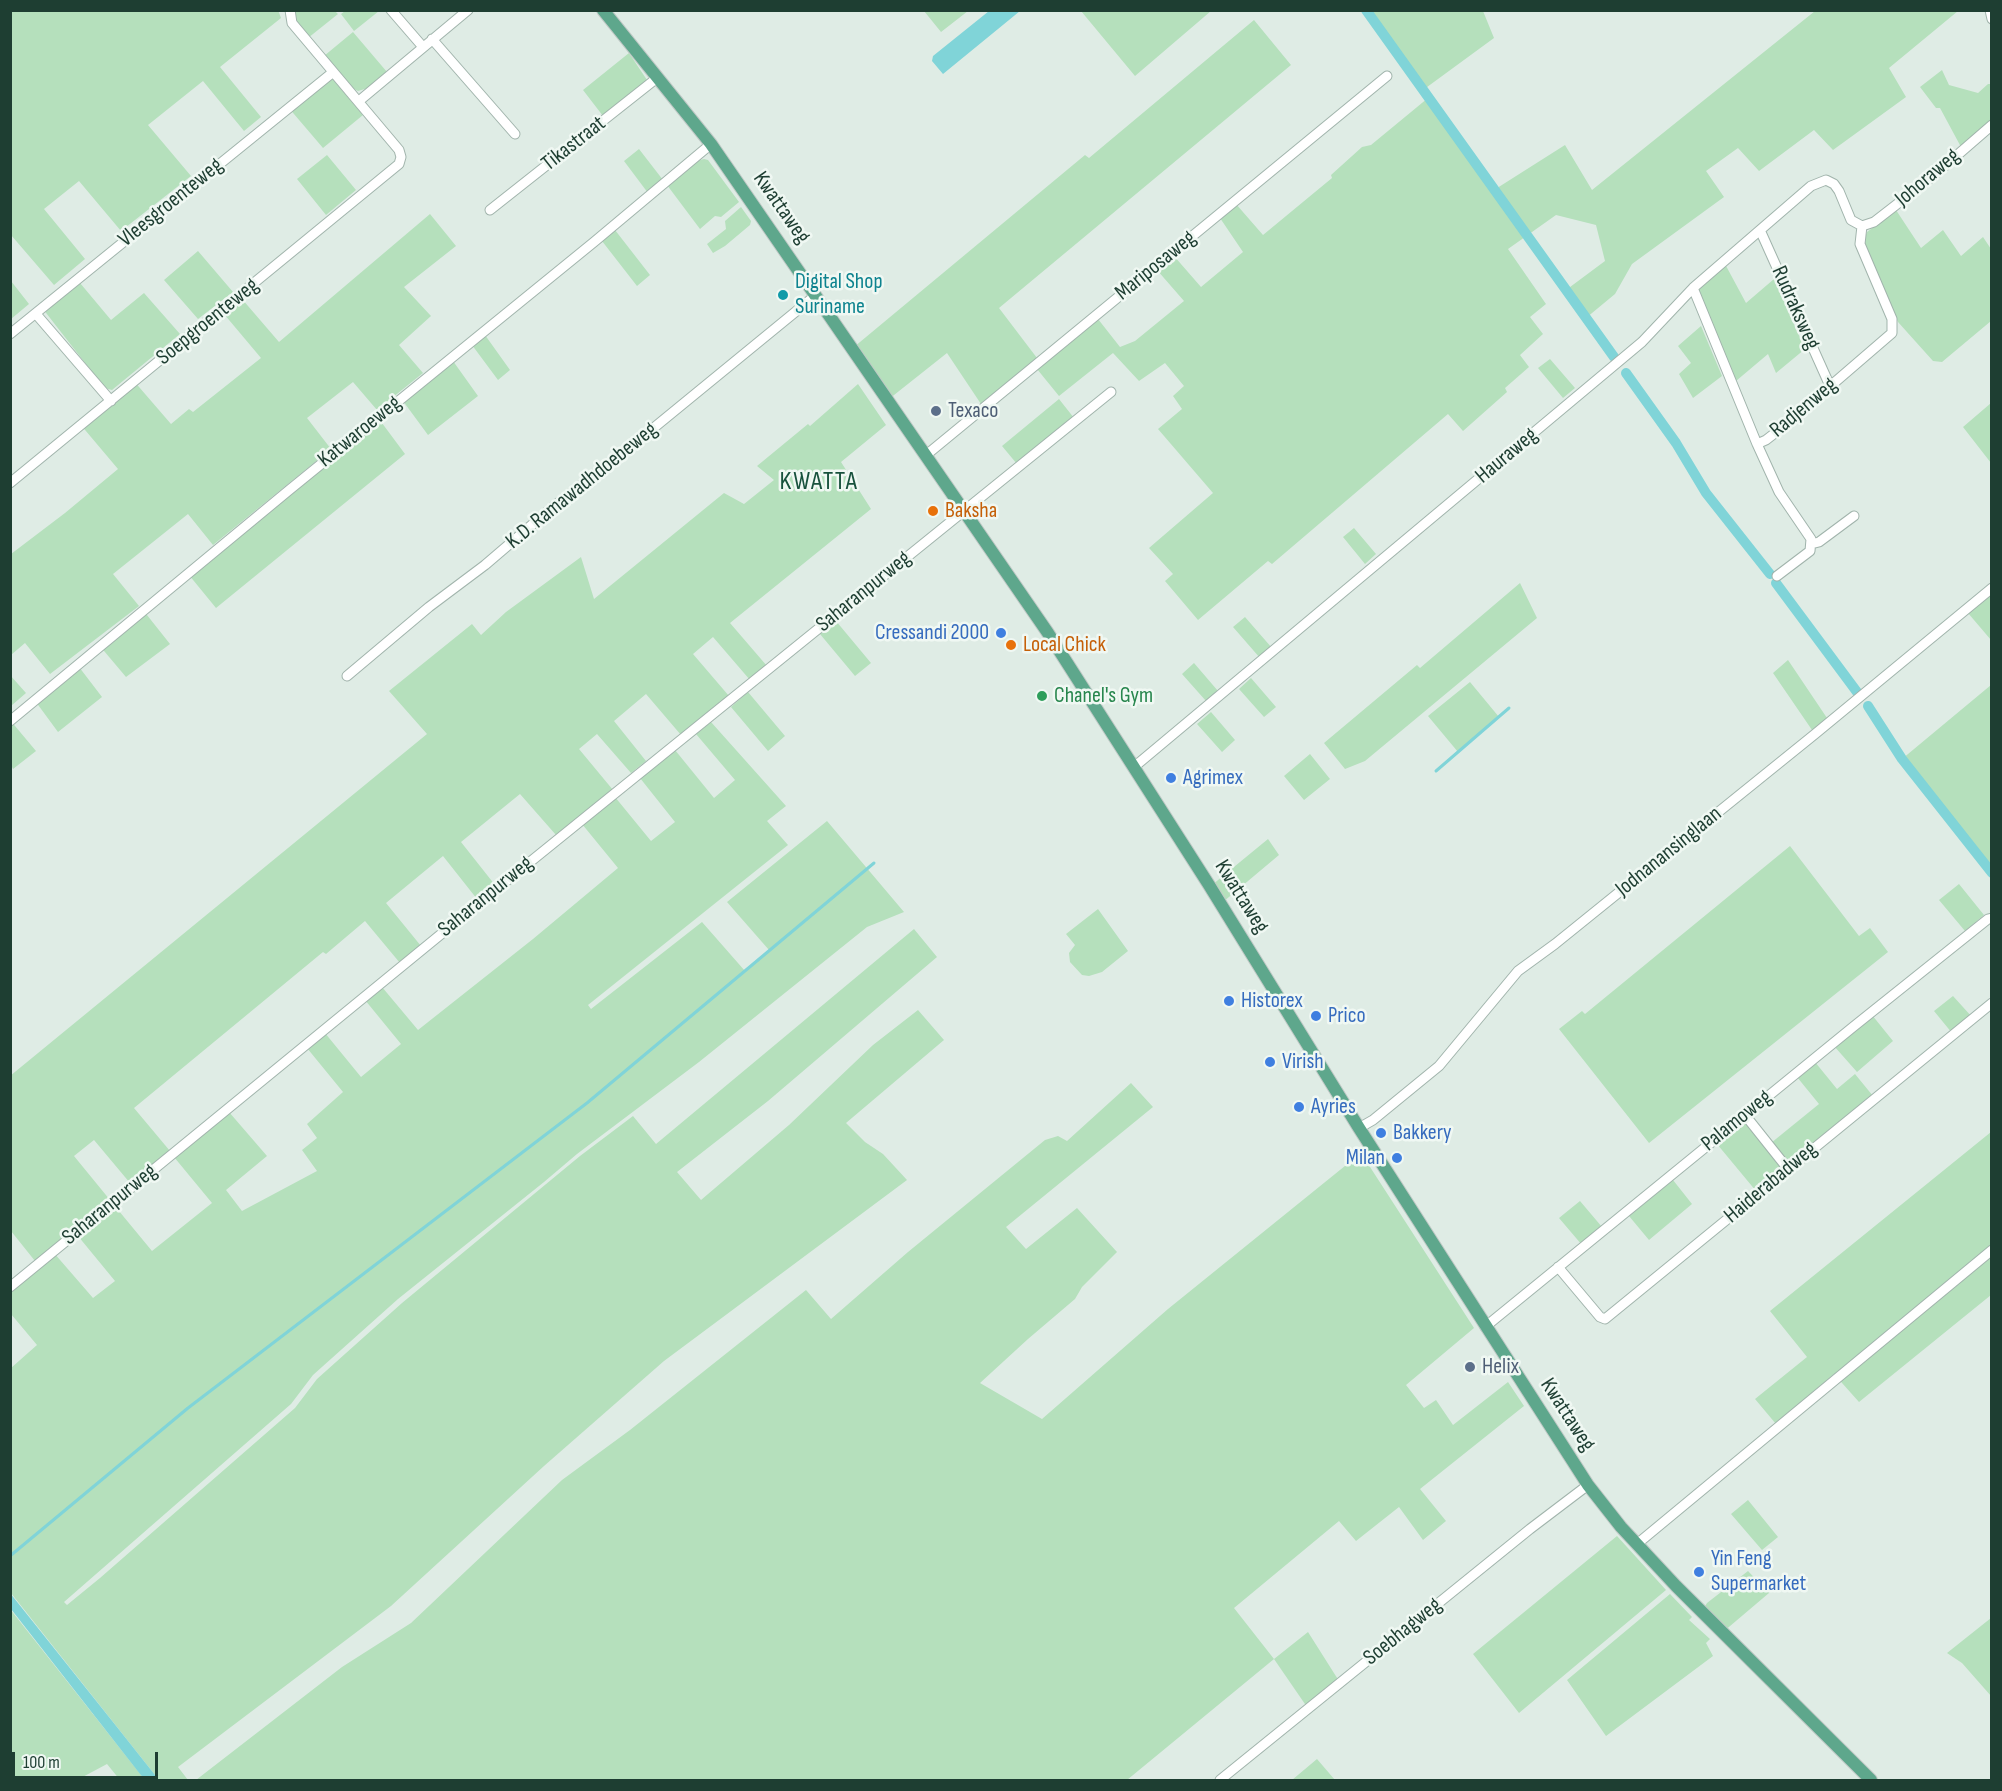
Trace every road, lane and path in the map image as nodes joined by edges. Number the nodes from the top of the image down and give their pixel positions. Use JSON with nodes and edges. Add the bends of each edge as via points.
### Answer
{"nodes":[{"id":1,"x":290,"y":10,"type":"edge"},
{"id":2,"x":391,"y":10,"type":"edge"},
{"id":3,"x":468,"y":10,"type":"edge"},
{"id":4,"x":603,"y":10,"type":"edge"},
{"id":5,"x":1990,"y":10,"type":"edge"},
{"id":6,"x":1992,"y":19,"type":"edge"},
{"id":7,"x":432,"y":39,"type":"junction"},
{"id":8,"x":423,"y":47,"type":"junction"},
{"id":9,"x":332,"y":73,"type":"junction"},
{"id":10,"x":1387,"y":76,"type":"dead end"},
{"id":11,"x":657,"y":78,"type":"junction"},
{"id":12,"x":358,"y":101,"type":"junction"},
{"id":13,"x":1992,"y":125,"type":"edge"},
{"id":14,"x":515,"y":134,"type":"dead end"},
{"id":15,"x":711,"y":144,"type":"junction"},
{"id":16,"x":490,"y":210,"type":"dead end"},
{"id":17,"x":1862,"y":226,"type":"junction"},
{"id":18,"x":1760,"y":230,"type":"junction"},
{"id":19,"x":1693,"y":288,"type":"junction"},
{"id":20,"x":816,"y":295,"type":"junction"},
{"id":21,"x":36,"y":314,"type":"junction"},
{"id":22,"x":10,"y":334,"type":"edge"},
{"id":23,"x":1830,"y":386,"type":"junction"},
{"id":24,"x":1111,"y":392,"type":"dead end"},
{"id":25,"x":111,"y":401,"type":"junction"},
{"id":26,"x":1756,"y":444,"type":"junction"},
{"id":27,"x":925,"y":456,"type":"junction"},
{"id":28,"x":10,"y":483,"type":"edge"},
{"id":29,"x":964,"y":511,"type":"junction"},
{"id":30,"x":1854,"y":516,"type":"dead end"},
{"id":31,"x":1811,"y":544,"type":"junction"},
{"id":32,"x":1777,"y":576,"type":"dead end"},
{"id":33,"x":1992,"y":588,"type":"edge"},
{"id":34,"x":347,"y":676,"type":"dead end"},
{"id":35,"x":10,"y":721,"type":"edge"},
{"id":36,"x":1134,"y":767,"type":"junction"},
{"id":37,"x":1992,"y":918,"type":"edge"},
{"id":38,"x":1992,"y":1003,"type":"edge"},
{"id":39,"x":1744,"y":1115,"type":"junction"},
{"id":40,"x":1359,"y":1128,"type":"junction"},
{"id":41,"x":1788,"y":1169,"type":"junction"},
{"id":42,"x":1992,"y":1250,"type":"edge"},
{"id":43,"x":1558,"y":1267,"type":"junction"},
{"id":44,"x":10,"y":1287,"type":"edge"},
{"id":45,"x":1485,"y":1327,"type":"junction"},
{"id":46,"x":1588,"y":1485,"type":"junction"},
{"id":47,"x":1636,"y":1544,"type":"junction"},
{"id":48,"x":1220,"y":1780,"type":"edge"},
{"id":49,"x":1871,"y":1780,"type":"edge"}],
"edges":[{"from":1,"to":9,"type":"street","via":[[292,23]]},
{"from":2,"to":8,"type":"street"},
{"from":3,"to":7,"type":"street"},
{"from":4,"to":11,"type":"main road","name":"Kwattaweg"},
{"from":5,"to":6,"type":"street"},
{"from":7,"to":8,"type":"street"},
{"from":7,"to":14,"type":"street"},
{"from":8,"to":12,"type":"street"},
{"from":9,"to":12,"type":"street"},
{"from":9,"to":21,"type":"street","name":"Vleesgroenteweg"},
{"from":10,"to":27,"type":"street","name":"Mariposaweg"},
{"from":11,"to":15,"type":"main road","name":"Kwattaweg"},
{"from":11,"to":16,"type":"street","name":"Tikastraat"},
{"from":12,"to":25,"type":"street","name":"Soepgroenteweg","via":[[399,150],[399,164]]},
{"from":13,"to":17,"type":"street","name":"Johoraweg","via":[[1932,177],[1874,222]]},
{"from":15,"to":20,"type":"main road","name":"Kwattaweg"},
{"from":15,"to":35,"type":"street","name":"Katwaroeweg"},
{"from":17,"to":18,"type":"street","name":"Hauraweg","via":[[1851,220],[1839,191],[1826,180],[1811,186]]},
{"from":17,"to":23,"type":"street","name":"Radjenweg","via":[[1860,244],[1892,319],[1892,333]]},
{"from":18,"to":19,"type":"street","name":"Hauraweg"},
{"from":18,"to":23,"type":"street","name":"Rudraksweg"},
{"from":19,"to":26,"type":"street","name":"Radjenweg"},
{"from":19,"to":36,"type":"street","name":"Hauraweg","via":[[1642,342]]},
{"from":20,"to":27,"type":"main road","name":"Kwattaweg"},
{"from":20,"to":34,"type":"street","name":"K.D. Ramawadhdoebeweg"},
{"from":21,"to":22,"type":"street","name":"Vleesgroenteweg"},
{"from":21,"to":25,"type":"street"},
{"from":23,"to":26,"type":"street","name":"Radjenweg","via":[[1784,426]]},
{"from":24,"to":29,"type":"street","name":"Saharanpurweg"},
{"from":25,"to":28,"type":"street","name":"Soepgroenteweg"},
{"from":26,"to":31,"type":"street"},
{"from":27,"to":29,"type":"main road","name":"Kwattaweg"},
{"from":29,"to":36,"type":"main road","name":"Kwattaweg"},
{"from":29,"to":44,"type":"street","name":"Saharanpurweg"},
{"from":30,"to":31,"type":"street"},
{"from":31,"to":32,"type":"street","via":[[1810,550]]},
{"from":33,"to":40,"type":"street","name":"Jodnanansinglaan","via":[[1518,971],[1439,1066]]},
{"from":36,"to":40,"type":"main road","name":"Kwattaweg"},
{"from":37,"to":39,"type":"street","name":"Palamoweg"},
{"from":38,"to":41,"type":"street","name":"Haiderabadweg"},
{"from":39,"to":41,"type":"street"},
{"from":39,"to":43,"type":"street","name":"Palamoweg"},
{"from":40,"to":45,"type":"main road","name":"Kwattaweg"},
{"from":41,"to":43,"type":"street","name":"Haiderabadweg","via":[[1605,1319]]},
{"from":42,"to":47,"type":"street"},
{"from":43,"to":45,"type":"street","name":"Palamoweg"},
{"from":45,"to":46,"type":"main road","name":"Kwattaweg"},
{"from":46,"to":47,"type":"main road","name":"Kwattaweg"},
{"from":46,"to":48,"type":"street","name":"Soebhagweg"},
{"from":47,"to":49,"type":"main road","name":"Kwattaweg"}]}
